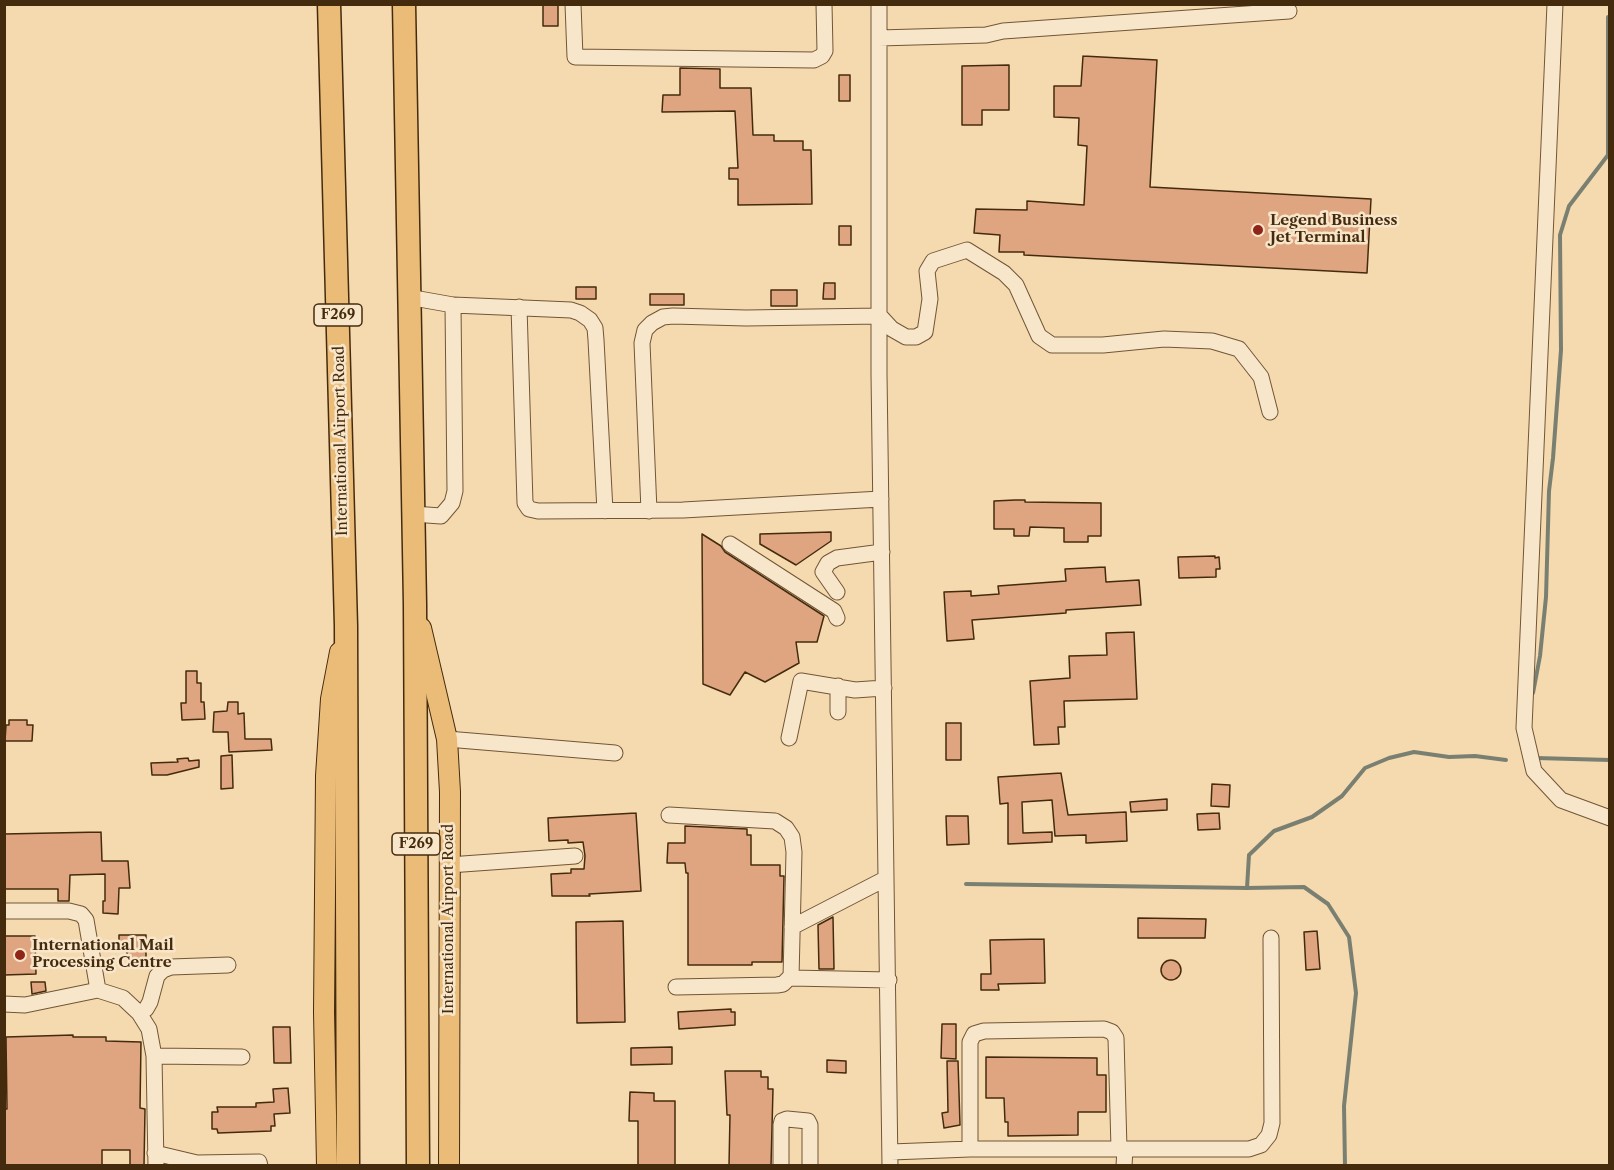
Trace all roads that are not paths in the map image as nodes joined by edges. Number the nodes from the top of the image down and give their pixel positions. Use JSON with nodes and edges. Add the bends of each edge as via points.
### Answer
{"nodes":[{"id":1,"x":329,"y":4,"type":"edge"},
{"id":2,"x":404,"y":4,"type":"edge"},
{"id":3,"x":573,"y":4,"type":"edge"},
{"id":4,"x":824,"y":4,"type":"edge"},
{"id":5,"x":879,"y":4,"type":"edge"},
{"id":6,"x":1556,"y":4,"type":"edge"},
{"id":7,"x":1289,"y":11,"type":"dead end"},
{"id":8,"x":879,"y":38,"type":"junction"},
{"id":9,"x":408,"y":297,"type":"junction"},
{"id":10,"x":453,"y":305,"type":"junction"},
{"id":11,"x":519,"y":308,"type":"junction"},
{"id":12,"x":880,"y":316,"type":"junction"},
{"id":13,"x":1270,"y":412,"type":"dead end"},
{"id":14,"x":881,"y":499,"type":"junction"},
{"id":15,"x":605,"y":511,"type":"junction"},
{"id":16,"x":649,"y":511,"type":"junction"},
{"id":17,"x":413,"y":513,"type":"junction"},
{"id":18,"x":730,"y":544,"type":"dead end"},
{"id":19,"x":882,"y":552,"type":"junction"},
{"id":20,"x":837,"y":592,"type":"dead end"},
{"id":21,"x":415,"y":604,"type":"junction"},
{"id":22,"x":837,"y":618,"type":"dead end"},
{"id":23,"x":346,"y":626,"type":"junction"},
{"id":24,"x":838,"y":686,"type":"junction"},
{"id":25,"x":884,"y":688,"type":"junction"},
{"id":26,"x":838,"y":712,"type":"dead end"},
{"id":27,"x":789,"y":738,"type":"dead end"},
{"id":28,"x":447,"y":739,"type":"junction"},
{"id":29,"x":615,"y":753,"type":"dead end"},
{"id":30,"x":669,"y":815,"type":"dead end"},
{"id":31,"x":1610,"y":818,"type":"edge"},
{"id":32,"x":575,"y":856,"type":"dead end"},
{"id":33,"x":449,"y":865,"type":"junction"},
{"id":34,"x":885,"y":879,"type":"junction"},
{"id":35,"x":4,"y":911,"type":"edge"},
{"id":36,"x":792,"y":927,"type":"junction"},
{"id":37,"x":1271,"y":938,"type":"dead end"},
{"id":38,"x":228,"y":965,"type":"dead end"},
{"id":39,"x":791,"y":978,"type":"junction"},
{"id":40,"x":889,"y":980,"type":"junction"},
{"id":41,"x":676,"y":987,"type":"dead end"},
{"id":42,"x":98,"y":990,"type":"junction"},
{"id":43,"x":4,"y":1004,"type":"edge"},
{"id":44,"x":139,"y":1013,"type":"junction"},
{"id":45,"x":154,"y":1056,"type":"junction"},
{"id":46,"x":242,"y":1057,"type":"dead end"},
{"id":47,"x":970,"y":1149,"type":"junction"},
{"id":48,"x":1122,"y":1149,"type":"junction"},
{"id":49,"x":155,"y":1159,"type":"edge"},
{"id":50,"x":890,"y":1159,"type":"edge"},
{"id":51,"x":197,"y":1164,"type":"edge"},
{"id":52,"x":260,"y":1166,"type":"edge"},
{"id":53,"x":327,"y":1166,"type":"edge"},
{"id":54,"x":348,"y":1166,"type":"edge"},
{"id":55,"x":418,"y":1166,"type":"edge"},
{"id":56,"x":449,"y":1166,"type":"edge"},
{"id":57,"x":781,"y":1166,"type":"edge"},
{"id":58,"x":810,"y":1166,"type":"edge"},
{"id":59,"x":1124,"y":1166,"type":"edge"}],
"edges":[{"from":1,"to":23,"type":"highway","name":"International Airport Road","number":"F269"},
{"from":2,"to":9,"type":"highway","name":"International Airport Road","number":"F269"},
{"from":3,"to":4,"type":"lane","via":[[575,57],[814,60],[825,51]]},
{"from":5,"to":8,"type":"lane"},
{"from":6,"to":31,"type":"lane","via":[[1524,728],[1534,771],[1561,800]]},
{"from":7,"to":8,"type":"lane","via":[[986,35]]},
{"from":8,"to":12,"type":"lane"},
{"from":9,"to":10,"type":"lane"},
{"from":9,"to":17,"type":"highway","name":"International Airport Road","number":"F269"},
{"from":10,"to":11,"type":"lane"},
{"from":10,"to":17,"type":"lane","via":[[455,491],[452,503],[441,516]]},
{"from":11,"to":15,"type":"lane","via":[[571,310],[590,320],[595,328]]},
{"from":11,"to":15,"type":"lane","via":[[525,503],[538,511]]},
{"from":12,"to":13,"type":"lane","via":[[906,337],[925,332],[930,299],[927,271],[933,261],[967,250],[1016,285],[1040,336],[1052,345],[1164,339],[1212,341],[1239,349],[1261,377]]},
{"from":12,"to":14,"type":"lane"},
{"from":12,"to":16,"type":"lane","via":[[673,316],[652,322],[642,343]]},
{"from":14,"to":16,"type":"lane"},
{"from":14,"to":19,"type":"lane"},
{"from":15,"to":16,"type":"lane"},
{"from":17,"to":21,"type":"highway","name":"International Airport Road","number":"F269"},
{"from":18,"to":22,"type":"lane","via":[[834,611]]},
{"from":19,"to":20,"type":"lane","via":[[828,562],[824,572]]},
{"from":19,"to":25,"type":"lane"},
{"from":21,"to":28,"type":"main road","name":"International Airport Road"},
{"from":21,"to":55,"type":"highway","name":"International Airport Road","number":"F269"},
{"from":23,"to":53,"type":"main road","name":"International Airport Road","via":[[331,699],[326,776]]},
{"from":23,"to":54,"type":"highway","name":"International Airport Road","number":"F269"},
{"from":24,"to":25,"type":"lane","via":[[855,690]]},
{"from":24,"to":26,"type":"lane"},
{"from":24,"to":27,"type":"lane","via":[[801,681]]},
{"from":25,"to":34,"type":"lane"},
{"from":28,"to":29,"type":"lane"},
{"from":28,"to":33,"type":"main road","name":"International Airport Road"},
{"from":30,"to":36,"type":"lane","via":[[759,819],[775,821],[786,828],[794,852]]},
{"from":32,"to":33,"type":"lane"},
{"from":33,"to":56,"type":"main road","name":"International Airport Road"},
{"from":34,"to":36,"type":"lane"},
{"from":34,"to":40,"type":"lane"},
{"from":35,"to":42,"type":"lane","via":[[81,914],[86,920]]},
{"from":36,"to":39,"type":"lane"},
{"from":37,"to":48,"type":"lane","via":[[1269,1135],[1261,1145],[1249,1149]]},
{"from":38,"to":44,"type":"lane","via":[[164,969],[157,976],[150,1002]]},
{"from":39,"to":40,"type":"lane"},
{"from":39,"to":41,"type":"lane","via":[[777,985]]},
{"from":40,"to":50,"type":"lane"},
{"from":42,"to":43,"type":"lane","via":[[25,1005]]},
{"from":42,"to":44,"type":"lane","via":[[123,998]]},
{"from":44,"to":45,"type":"lane","via":[[150,1029]]},
{"from":45,"to":46,"type":"lane"},
{"from":45,"to":49,"type":"lane"},
{"from":47,"to":48,"type":"lane"},
{"from":47,"to":48,"type":"lane","via":[[970,1042],[974,1034],[1104,1029],[1116,1038]]},
{"from":47,"to":50,"type":"lane"},
{"from":48,"to":59,"type":"lane"},
{"from":49,"to":51,"type":"lane"},
{"from":51,"to":52,"type":"lane","via":[[260,1162]]},
{"from":57,"to":58,"type":"lane","via":[[781,1125],[787,1119],[808,1121],[810,1125]]}]}
